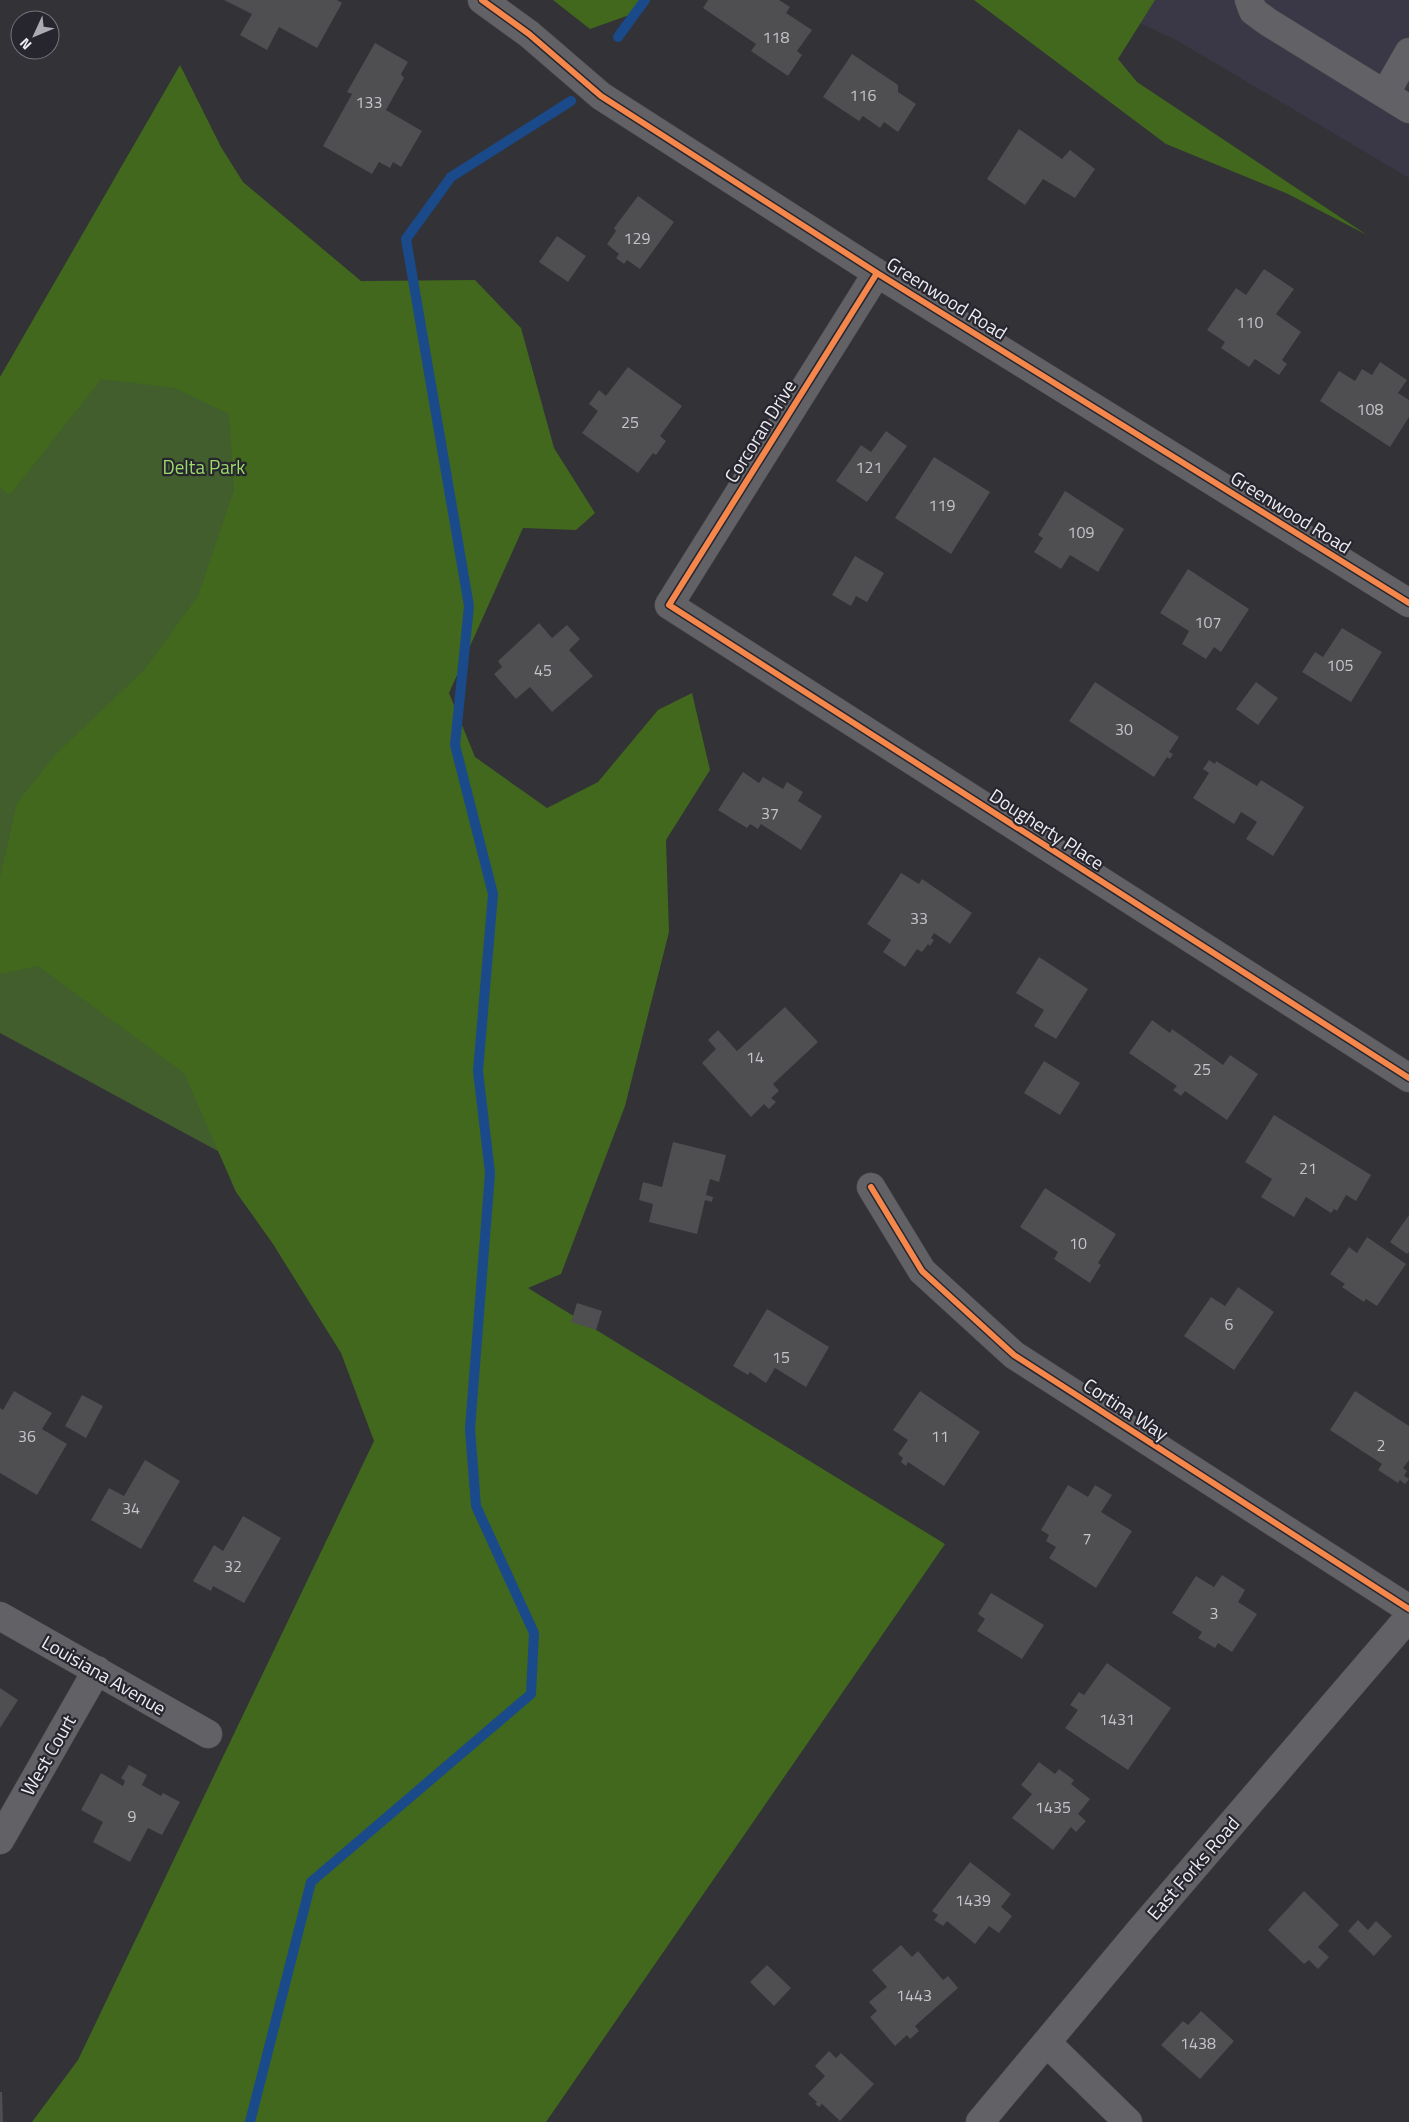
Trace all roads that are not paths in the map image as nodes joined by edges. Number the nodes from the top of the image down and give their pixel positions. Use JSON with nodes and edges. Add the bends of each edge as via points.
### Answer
{"nodes":[{"id":1,"x":482,"y":0,"type":"edge"},
{"id":2,"x":1249,"y":0,"type":"edge"},
{"id":3,"x":1409,"y":52,"type":"edge"},
{"id":4,"x":1385,"y":94,"type":"junction"},
{"id":5,"x":1409,"y":109,"type":"edge"},
{"id":6,"x":877,"y":273,"type":"junction"},
{"id":7,"x":1409,"y":603,"type":"edge"},
{"id":8,"x":669,"y":606,"type":"joint"},
{"id":9,"x":1409,"y":1078,"type":"edge"},
{"id":10,"x":870,"y":1187,"type":"dead end"},
{"id":11,"x":1409,"y":1609,"type":"edge"},
{"id":12,"x":0,"y":1616,"type":"edge"},
{"id":13,"x":1409,"y":1616,"type":"edge"},
{"id":14,"x":97,"y":1670,"type":"junction"},
{"id":15,"x":208,"y":1734,"type":"dead end"},
{"id":16,"x":0,"y":1840,"type":"edge"},
{"id":17,"x":1048,"y":2043,"type":"junction"},
{"id":18,"x":980,"y":2122,"type":"edge"},
{"id":19,"x":1128,"y":2122,"type":"edge"}],
"edges":[{"from":1,"to":6,"type":"street","name":"Greenwood Road","via":[[529,34],[601,96]]},
{"from":2,"to":4,"type":"street","via":[[1253,11],[1268,22]]},
{"from":3,"to":4,"type":"street"},
{"from":4,"to":5,"type":"street"},
{"from":6,"to":7,"type":"street","name":"Greenwood Road"},
{"from":6,"to":8,"type":"street","name":"Corcoran Drive"},
{"from":8,"to":9,"type":"street","name":"Dougherty Place"},
{"from":10,"to":11,"type":"street","name":"Cortina Way","via":[[922,1271],[1014,1355]]},
{"from":12,"to":14,"type":"street","name":"Louisiana Avenue"},
{"from":13,"to":17,"type":"street","name":"East Forks Road"},
{"from":14,"to":15,"type":"street","name":"Louisiana Avenue"},
{"from":14,"to":16,"type":"street","name":"West Court"},
{"from":17,"to":18,"type":"street","name":"East Forks Road"},
{"from":17,"to":19,"type":"street"}]}
